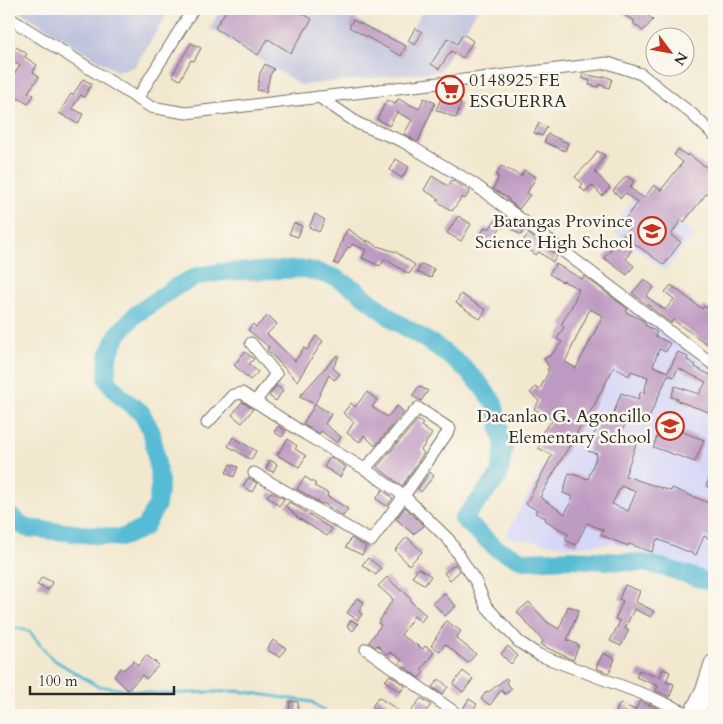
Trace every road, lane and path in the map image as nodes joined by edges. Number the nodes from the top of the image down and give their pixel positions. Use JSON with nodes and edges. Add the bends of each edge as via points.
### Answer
{"nodes":[{"id":1,"x":193,"y":9,"type":"edge"},
{"id":2,"x":9,"y":18,"type":"edge"},
{"id":3,"x":319,"y":97,"type":"junction"},
{"id":4,"x":137,"y":99,"type":"junction"},
{"id":5,"x":714,"y":135,"type":"edge"},
{"id":6,"x":251,"y":343,"type":"dead end"},
{"id":7,"x":714,"y":365,"type":"edge"},
{"id":8,"x":255,"y":402,"type":"junction"},
{"id":9,"x":207,"y":423,"type":"dead end"},
{"id":10,"x":365,"y":469,"type":"junction"},
{"id":11,"x":254,"y":473,"type":"dead end"},
{"id":12,"x":404,"y":496,"type":"junction"},
{"id":13,"x":366,"y":648,"type":"dead end"},
{"id":14,"x":714,"y":664,"type":"edge"},
{"id":15,"x":450,"y":715,"type":"edge"},
{"id":16,"x":692,"y":715,"type":"edge"}],
"edges":[{"from":1,"to":4,"type":"street"},
{"from":2,"to":4,"type":"street"},
{"from":3,"to":4,"type":"street","via":[[186,113],[151,107]]},
{"from":3,"to":5,"type":"street","via":[[608,63],[641,74]]},
{"from":3,"to":7,"type":"street","via":[[359,124],[402,141],[474,184]]},
{"from":6,"to":8,"type":"street","via":[[276,374]]},
{"from":8,"to":9,"type":"street","via":[[242,394],[233,395]]},
{"from":8,"to":10,"type":"street"},
{"from":10,"to":12,"type":"street"},
{"from":10,"to":12,"type":"street","via":[[418,408],[450,429]]},
{"from":11,"to":12,"type":"street","via":[[371,542]]},
{"from":12,"to":16,"type":"street","via":[[449,540],[476,582],[486,606],[520,642],[539,654]]},
{"from":13,"to":15,"type":"street","via":[[453,711]]},
{"from":14,"to":16,"type":"main road","via":[[706,689]]}]}
